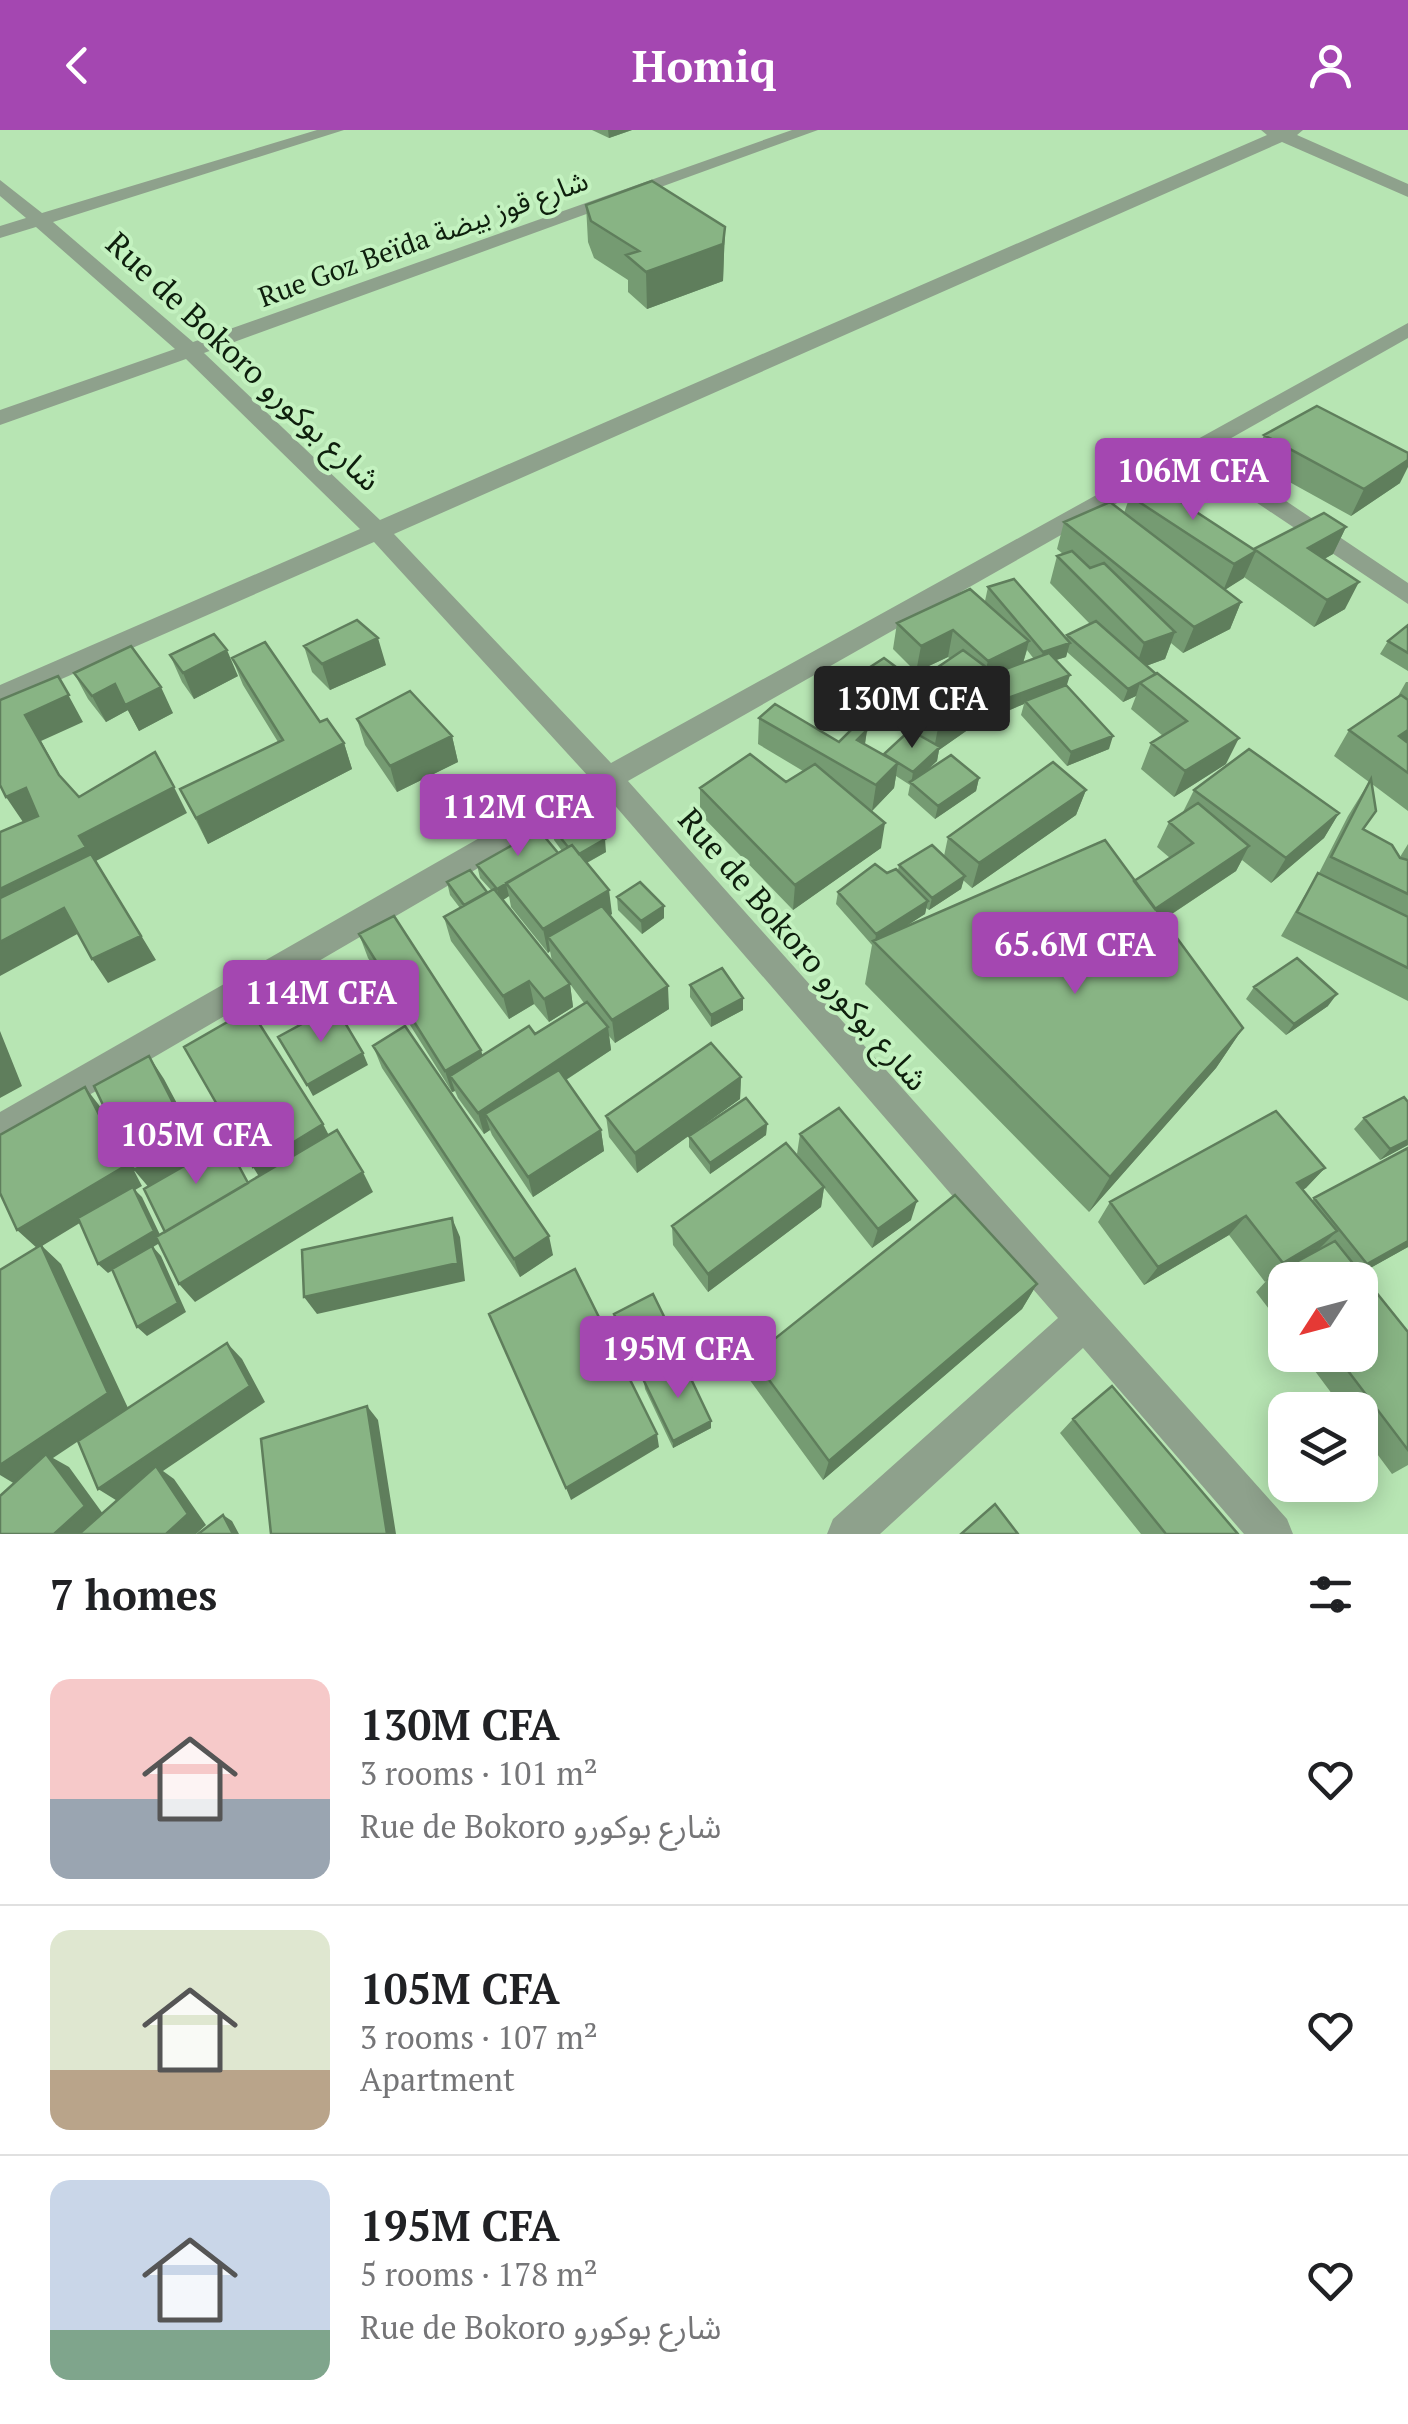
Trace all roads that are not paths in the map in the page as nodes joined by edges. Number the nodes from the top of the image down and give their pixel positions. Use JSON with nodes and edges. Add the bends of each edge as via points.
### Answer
{"nodes":[{"id":1,"x":335,"y":130,"type":"edge"},
{"id":2,"x":809,"y":130,"type":"edge"},
{"id":3,"x":1282,"y":132,"type":"edge"},
{"id":4,"x":0,"y":186,"type":"edge"},
{"id":5,"x":1408,"y":191,"type":"edge"},
{"id":6,"x":37,"y":221,"type":"junction"},
{"id":7,"x":0,"y":232,"type":"edge"},
{"id":8,"x":1408,"y":329,"type":"edge"},
{"id":9,"x":190,"y":351,"type":"junction"},
{"id":10,"x":0,"y":418,"type":"edge"},
{"id":11,"x":1194,"y":450,"type":"junction"},
{"id":12,"x":379,"y":532,"type":"junction"},
{"id":13,"x":1408,"y":596,"type":"edge"},
{"id":14,"x":0,"y":696,"type":"edge"},
{"id":15,"x":609,"y":779,"type":"junction"},
{"id":16,"x":0,"y":1130,"type":"edge"},
{"id":17,"x":1083,"y":1322,"type":"junction"},
{"id":18,"x":848,"y":1534,"type":"edge"},
{"id":19,"x":1272,"y":1534,"type":"edge"}],
"edges":[{"from":1,"to":6,"type":"street"},
{"from":2,"to":9,"type":"street","name":"Rue Goz Beïda شارع قوز بيضة"},
{"from":3,"to":5,"type":"street"},
{"from":3,"to":12,"type":"street"},
{"from":4,"to":6,"type":"street","name":"Rue de Bokoro شارع بوكورو"},
{"from":6,"to":7,"type":"street"},
{"from":6,"to":9,"type":"street","name":"Rue de Bokoro شارع بوكورو"},
{"from":8,"to":11,"type":"street"},
{"from":9,"to":10,"type":"street","name":"Rue Goz Beïda شارع قوز بيضة"},
{"from":9,"to":12,"type":"street","name":"Rue de Bokoro شارع بوكورو"},
{"from":11,"to":13,"type":"street"},
{"from":11,"to":15,"type":"street"},
{"from":12,"to":14,"type":"street"},
{"from":12,"to":15,"type":"street","name":"Rue de Bokoro شارع بوكورو"},
{"from":15,"to":16,"type":"street"},
{"from":15,"to":17,"type":"street","name":"Rue de Bokoro شارع بوكورو"},
{"from":17,"to":18,"type":"street"},
{"from":17,"to":19,"type":"street","name":"Rue de Bokoro شارع بوكورو"}]}
